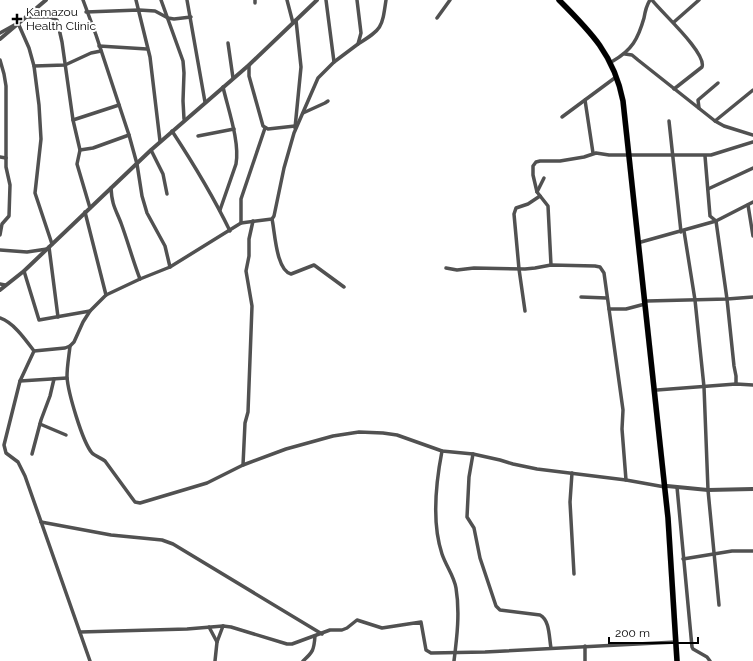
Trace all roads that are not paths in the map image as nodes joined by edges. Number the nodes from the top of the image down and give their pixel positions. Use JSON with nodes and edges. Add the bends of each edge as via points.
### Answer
{"nodes":[{"id":1,"x":46,"y":0,"type":"edge"},
{"id":2,"x":83,"y":0,"type":"edge"},
{"id":3,"x":136,"y":0,"type":"edge"},
{"id":4,"x":160,"y":0,"type":"edge"},
{"id":5,"x":188,"y":0,"type":"edge"},
{"id":6,"x":287,"y":0,"type":"edge"},
{"id":7,"x":317,"y":0,"type":"edge"},
{"id":8,"x":326,"y":0,"type":"edge"},
{"id":9,"x":358,"y":0,"type":"edge"},
{"id":10,"x":386,"y":0,"type":"edge"},
{"id":11,"x":450,"y":0,"type":"edge"},
{"id":12,"x":560,"y":0,"type":"edge"},
{"id":13,"x":564,"y":0,"type":"edge"},
{"id":14,"x":651,"y":0,"type":"edge"},
{"id":15,"x":699,"y":0,"type":"edge"},
{"id":16,"x":139,"y":10,"type":"junction"},
{"id":17,"x":86,"y":12,"type":"junction"},
{"id":18,"x":26,"y":17,"type":"junction"},
{"id":19,"x":191,"y":17,"type":"junction"},
{"id":20,"x":168,"y":18,"type":"junction"},
{"id":21,"x":437,"y":18,"type":"dead end"},
{"id":22,"x":295,"y":22,"type":"junction"},
{"id":23,"x":674,"y":22,"type":"junction"},
{"id":24,"x":18,"y":23,"type":"junction"},
{"id":25,"x":0,"y":33,"type":"edge"},
{"id":26,"x":0,"y":39,"type":"edge"},
{"id":27,"x":228,"y":43,"type":"dead end"},
{"id":28,"x":358,"y":44,"type":"junction"},
{"id":29,"x":99,"y":46,"type":"junction"},
{"id":30,"x":147,"y":49,"type":"junction"},
{"id":31,"x":101,"y":51,"type":"junction"},
{"id":32,"x":625,"y":54,"type":"junction"},
{"id":33,"x":0,"y":60,"type":"edge"},
{"id":34,"x":613,"y":61,"type":"junction"},
{"id":35,"x":334,"y":62,"type":"junction"},
{"id":36,"x":65,"y":65,"type":"junction"},
{"id":37,"x":249,"y":65,"type":"junction"},
{"id":38,"x":34,"y":66,"type":"junction"},
{"id":39,"x":616,"y":77,"type":"junction"},
{"id":40,"x":233,"y":78,"type":"junction"},
{"id":41,"x":718,"y":83,"type":"dead end"},
{"id":42,"x":223,"y":87,"type":"junction"},
{"id":43,"x":674,"y":89,"type":"junction"},
{"id":44,"x":753,"y":90,"type":"edge"},
{"id":45,"x":585,"y":100,"type":"junction"},
{"id":46,"x":328,"y":101,"type":"dead end"},
{"id":47,"x":205,"y":102,"type":"junction"},
{"id":48,"x":119,"y":104,"type":"junction"},
{"id":49,"x":699,"y":108,"type":"junction"},
{"id":50,"x":303,"y":113,"type":"junction"},
{"id":51,"x":562,"y":117,"type":"dead end"},
{"id":52,"x":73,"y":120,"type":"junction"},
{"id":53,"x":184,"y":120,"type":"junction"},
{"id":54,"x":669,"y":120,"type":"dead end"},
{"id":55,"x":715,"y":121,"type":"junction"},
{"id":56,"x":295,"y":126,"type":"junction"},
{"id":57,"x":265,"y":128,"type":"junction"},
{"id":58,"x":234,"y":129,"type":"junction"},
{"id":59,"x":753,"y":130,"type":"edge"},
{"id":60,"x":172,"y":131,"type":"junction"},
{"id":61,"x":294,"y":133,"type":"junction"},
{"id":62,"x":752,"y":134,"type":"edge"},
{"id":63,"x":129,"y":135,"type":"junction"},
{"id":64,"x":198,"y":136,"type":"dead end"},
{"id":65,"x":160,"y":141,"type":"junction"},
{"id":66,"x":753,"y":142,"type":"edge"},
{"id":67,"x":80,"y":150,"type":"junction"},
{"id":68,"x":151,"y":150,"type":"junction"},
{"id":69,"x":593,"y":153,"type":"junction"},
{"id":70,"x":630,"y":155,"type":"junction"},
{"id":71,"x":673,"y":156,"type":"junction"},
{"id":72,"x":705,"y":156,"type":"junction"},
{"id":73,"x":0,"y":157,"type":"edge"},
{"id":74,"x":6,"y":158,"type":"junction"},
{"id":75,"x":137,"y":164,"type":"junction"},
{"id":76,"x":753,"y":168,"type":"edge"},
{"id":77,"x":544,"y":178,"type":"dead end"},
{"id":78,"x":111,"y":188,"type":"junction"},
{"id":79,"x":708,"y":189,"type":"junction"},
{"id":80,"x":537,"y":192,"type":"junction"},
{"id":81,"x":167,"y":194,"type":"dead end"},
{"id":82,"x":540,"y":196,"type":"junction"},
{"id":83,"x":753,"y":202,"type":"edge"},
{"id":84,"x":748,"y":205,"type":"junction"},
{"id":85,"x":90,"y":208,"type":"junction"},
{"id":86,"x":220,"y":210,"type":"junction"},
{"id":87,"x":85,"y":212,"type":"junction"},
{"id":88,"x":272,"y":219,"type":"junction"},
{"id":89,"x":252,"y":220,"type":"junction"},
{"id":90,"x":2,"y":221,"type":"edge"},
{"id":91,"x":716,"y":221,"type":"junction"},
{"id":92,"x":241,"y":223,"type":"junction"},
{"id":93,"x":230,"y":231,"type":"junction"},
{"id":94,"x":682,"y":231,"type":"junction"},
{"id":95,"x":0,"y":235,"type":"edge"},
{"id":96,"x":753,"y":236,"type":"edge"},
{"id":97,"x":641,"y":242,"type":"junction"},
{"id":98,"x":50,"y":246,"type":"junction"},
{"id":99,"x":0,"y":250,"type":"edge"},
{"id":100,"x":551,"y":264,"type":"junction"},
{"id":101,"x":170,"y":267,"type":"junction"},
{"id":102,"x":446,"y":268,"type":"dead end"},
{"id":103,"x":519,"y":269,"type":"junction"},
{"id":104,"x":24,"y":271,"type":"junction"},
{"id":105,"x":140,"y":279,"type":"junction"},
{"id":106,"x":0,"y":284,"type":"edge"},
{"id":107,"x":5,"y":285,"type":"junction"},
{"id":108,"x":344,"y":287,"type":"dead end"},
{"id":109,"x":0,"y":290,"type":"edge"},
{"id":110,"x":106,"y":295,"type":"junction"},
{"id":111,"x":581,"y":297,"type":"dead end"},
{"id":112,"x":753,"y":297,"type":"edge"},
{"id":113,"x":607,"y":298,"type":"junction"},
{"id":114,"x":727,"y":299,"type":"junction"},
{"id":115,"x":695,"y":300,"type":"junction"},
{"id":116,"x":646,"y":303,"type":"junction"},
{"id":117,"x":609,"y":309,"type":"junction"},
{"id":118,"x":90,"y":311,"type":"junction"},
{"id":119,"x":525,"y":311,"type":"dead end"},
{"id":120,"x":58,"y":316,"type":"junction"},
{"id":121,"x":0,"y":318,"type":"edge"},
{"id":122,"x":70,"y":346,"type":"junction"},
{"id":123,"x":34,"y":351,"type":"junction"},
{"id":124,"x":654,"y":375,"type":"junction"},
{"id":125,"x":67,"y":378,"type":"junction"},
{"id":126,"x":54,"y":379,"type":"junction"},
{"id":127,"x":20,"y":381,"type":"junction"},
{"id":128,"x":736,"y":384,"type":"junction"},
{"id":129,"x":753,"y":384,"type":"edge"},
{"id":130,"x":704,"y":387,"type":"junction"},
{"id":131,"x":657,"y":390,"type":"junction"},
{"id":132,"x":40,"y":424,"type":"junction"},
{"id":133,"x":66,"y":435,"type":"dead end"},
{"id":134,"x":442,"y":451,"type":"junction"},
{"id":135,"x":32,"y":454,"type":"dead end"},
{"id":136,"x":473,"y":454,"type":"junction"},
{"id":137,"x":243,"y":465,"type":"junction"},
{"id":138,"x":572,"y":473,"type":"junction"},
{"id":139,"x":626,"y":480,"type":"junction"},
{"id":140,"x":666,"y":487,"type":"junction"},
{"id":141,"x":677,"y":487,"type":"junction"},
{"id":142,"x":708,"y":490,"type":"junction"},
{"id":143,"x":753,"y":490,"type":"edge"},
{"id":144,"x":41,"y":522,"type":"junction"},
{"id":145,"x":753,"y":551,"type":"edge"},
{"id":146,"x":714,"y":555,"type":"junction"},
{"id":147,"x":683,"y":559,"type":"junction"},
{"id":148,"x":574,"y":574,"type":"dead end"},
{"id":149,"x":719,"y":605,"type":"dead end"},
{"id":150,"x":223,"y":626,"type":"junction"},
{"id":151,"x":209,"y":627,"type":"junction"},
{"id":152,"x":80,"y":632,"type":"junction"},
{"id":153,"x":322,"y":634,"type":"junction"},
{"id":154,"x":315,"y":636,"type":"junction"},
{"id":155,"x":217,"y":642,"type":"junction"},
{"id":156,"x":676,"y":642,"type":"junction"},
{"id":157,"x":585,"y":646,"type":"junction"},
{"id":158,"x":551,"y":648,"type":"junction"},
{"id":159,"x":455,"y":652,"type":"junction"},
{"id":160,"x":90,"y":661,"type":"edge"},
{"id":161,"x":215,"y":661,"type":"edge"},
{"id":162,"x":303,"y":661,"type":"edge"},
{"id":163,"x":454,"y":661,"type":"edge"},
{"id":164,"x":585,"y":661,"type":"edge"},
{"id":165,"x":677,"y":661,"type":"edge"},
{"id":166,"x":680,"y":661,"type":"edge"},
{"id":167,"x":710,"y":661,"type":"edge"}],
"edges":[{"from":1,"to":18,"type":"street"},
{"from":2,"to":17,"type":"street"},
{"from":3,"to":16,"type":"street"},
{"from":4,"to":20,"type":"street"},
{"from":5,"to":19,"type":"street"},
{"from":6,"to":22,"type":"street"},
{"from":7,"to":22,"type":"street"},
{"from":8,"to":35,"type":"street"},
{"from":9,"to":28,"type":"street","via":[[361,33]]},
{"from":10,"to":28,"type":"street","via":[[380,28]]},
{"from":11,"to":21,"type":"street"},
{"from":12,"to":39,"type":"main road","via":[[599,43]]},
{"from":13,"to":34,"type":"main road","via":[[589,25]]},
{"from":14,"to":23,"type":"street"},
{"from":14,"to":32,"type":"street","via":[[640,33]]},
{"from":15,"to":23,"type":"street"},
{"from":16,"to":17,"type":"street"},
{"from":16,"to":20,"type":"street","via":[[154,11]]},
{"from":16,"to":30,"type":"street"},
{"from":17,"to":29,"type":"street"},
{"from":18,"to":24,"type":"street"},
{"from":18,"to":36,"type":"street","via":[[50,17],[57,20]]},
{"from":19,"to":20,"type":"street"},
{"from":19,"to":47,"type":"street"},
{"from":20,"to":53,"type":"street","via":[[184,64]]},
{"from":22,"to":37,"type":"street"},
{"from":22,"to":56,"type":"street","via":[[300,67]]},
{"from":23,"to":43,"type":"street","via":[[703,64]]},
{"from":24,"to":25,"type":"street"},
{"from":24,"to":26,"type":"street"},
{"from":24,"to":38,"type":"street"},
{"from":27,"to":40,"type":"street"},
{"from":28,"to":35,"type":"street"},
{"from":29,"to":30,"type":"street"},
{"from":29,"to":31,"type":"street"},
{"from":30,"to":65,"type":"street"},
{"from":31,"to":36,"type":"street"},
{"from":31,"to":48,"type":"street"},
{"from":32,"to":34,"type":"street"},
{"from":32,"to":43,"type":"street","via":[[632,55]]},
{"from":33,"to":74,"type":"street","via":[[6,86]]},
{"from":34,"to":70,"type":"main road","via":[[624,94]]},
{"from":35,"to":50,"type":"street","via":[[318,78]]},
{"from":36,"to":38,"type":"street"},
{"from":36,"to":52,"type":"street"},
{"from":37,"to":40,"type":"street"},
{"from":37,"to":57,"type":"street","via":[[249,76]]},
{"from":38,"to":98,"type":"street","via":[[41,139],[35,193]]},
{"from":39,"to":45,"type":"street"},
{"from":39,"to":70,"type":"main road","via":[[623,101]]},
{"from":40,"to":42,"type":"street"},
{"from":41,"to":49,"type":"street","via":[[698,100]]},
{"from":42,"to":47,"type":"street"},
{"from":42,"to":58,"type":"street"},
{"from":43,"to":49,"type":"street"},
{"from":44,"to":55,"type":"street"},
{"from":45,"to":51,"type":"street"},
{"from":45,"to":69,"type":"street"},
{"from":46,"to":50,"type":"street"},
{"from":47,"to":53,"type":"street"},
{"from":48,"to":52,"type":"street"},
{"from":48,"to":63,"type":"street"},
{"from":49,"to":55,"type":"street"},
{"from":50,"to":61,"type":"street"},
{"from":52,"to":67,"type":"street"},
{"from":53,"to":60,"type":"street"},
{"from":54,"to":71,"type":"street"},
{"from":55,"to":62,"type":"street"},
{"from":56,"to":57,"type":"street"},
{"from":56,"to":61,"type":"street"},
{"from":57,"to":92,"type":"street","via":[[241,200]]},
{"from":58,"to":64,"type":"street"},
{"from":58,"to":86,"type":"street","via":[[236,164]]},
{"from":59,"to":62,"type":"street"},
{"from":60,"to":65,"type":"street"},
{"from":60,"to":86,"type":"street"},
{"from":61,"to":88,"type":"street"},
{"from":63,"to":67,"type":"street"},
{"from":63,"to":75,"type":"street"},
{"from":65,"to":68,"type":"street"},
{"from":66,"to":72,"type":"street"},
{"from":67,"to":85,"type":"street","via":[[77,164]]},
{"from":68,"to":75,"type":"street"},
{"from":68,"to":81,"type":"street","via":[[163,174]]},
{"from":69,"to":70,"type":"street"},
{"from":69,"to":80,"type":"street","via":[[560,161],[536,162],[532,170]]},
{"from":70,"to":71,"type":"street"},
{"from":70,"to":97,"type":"main road"},
{"from":70,"to":116,"type":"main road"},
{"from":71,"to":72,"type":"street"},
{"from":71,"to":94,"type":"street"},
{"from":72,"to":79,"type":"street"},
{"from":73,"to":74,"type":"street"},
{"from":74,"to":90,"type":"street","via":[[10,206],[9,217]]},
{"from":75,"to":78,"type":"street"},
{"from":75,"to":101,"type":"street","via":[[147,213],[165,246]]},
{"from":76,"to":79,"type":"street"},
{"from":77,"to":80,"type":"street"},
{"from":78,"to":85,"type":"street"},
{"from":78,"to":105,"type":"street","via":[[114,208]]},
{"from":79,"to":91,"type":"street","via":[[710,216]]},
{"from":80,"to":82,"type":"street"},
{"from":82,"to":100,"type":"street","via":[[548,206]]},
{"from":82,"to":103,"type":"street","via":[[516,208],[514,214]]},
{"from":83,"to":84,"type":"street"},
{"from":84,"to":91,"type":"street"},
{"from":84,"to":96,"type":"street"},
{"from":85,"to":87,"type":"street"},
{"from":86,"to":93,"type":"street"},
{"from":87,"to":98,"type":"street"},
{"from":87,"to":110,"type":"street"},
{"from":88,"to":89,"type":"street"},
{"from":88,"to":108,"type":"street","via":[[277,254],[286,272],[291,274],[314,265]]},
{"from":89,"to":92,"type":"street"},
{"from":89,"to":137,"type":"street","via":[[246,271],[252,306]]},
{"from":90,"to":95,"type":"street"},
{"from":91,"to":94,"type":"street"},
{"from":91,"to":114,"type":"street"},
{"from":92,"to":93,"type":"street"},
{"from":93,"to":101,"type":"street"},
{"from":94,"to":97,"type":"street"},
{"from":94,"to":115,"type":"street"},
{"from":97,"to":116,"type":"main road"},
{"from":98,"to":99,"type":"street","via":[[27,252]]},
{"from":98,"to":104,"type":"street"},
{"from":98,"to":120,"type":"street"},
{"from":100,"to":103,"type":"street"},
{"from":100,"to":113,"type":"street","via":[[600,267],[604,272]]},
{"from":101,"to":105,"type":"street"},
{"from":102,"to":103,"type":"street"},
{"from":103,"to":119,"type":"street"},
{"from":104,"to":107,"type":"street"},
{"from":104,"to":120,"type":"street","via":[[37,318],[41,320]]},
{"from":105,"to":110,"type":"street"},
{"from":106,"to":107,"type":"street"},
{"from":107,"to":109,"type":"street"},
{"from":110,"to":118,"type":"street"},
{"from":111,"to":113,"type":"street"},
{"from":112,"to":114,"type":"street"},
{"from":113,"to":117,"type":"street"},
{"from":114,"to":115,"type":"street"},
{"from":114,"to":128,"type":"street"},
{"from":115,"to":116,"type":"street"},
{"from":115,"to":130,"type":"street"},
{"from":116,"to":117,"type":"street","via":[[626,309]]},
{"from":116,"to":124,"type":"main road"},
{"from":117,"to":139,"type":"street","via":[[623,410]]},
{"from":118,"to":120,"type":"street"},
{"from":118,"to":122,"type":"street"},
{"from":121,"to":123,"type":"street","via":[[22,335]]},
{"from":122,"to":123,"type":"street"},
{"from":122,"to":125,"type":"street"},
{"from":123,"to":127,"type":"street"},
{"from":124,"to":131,"type":"main road"},
{"from":124,"to":140,"type":"main road"},
{"from":125,"to":126,"type":"street"},
{"from":125,"to":137,"type":"street","via":[[80,427],[88,446],[93,454],[105,461],[135,502],[140,503],[208,483]]},
{"from":126,"to":127,"type":"street"},
{"from":126,"to":132,"type":"street"},
{"from":127,"to":144,"type":"street","via":[[4,449],[22,467]]},
{"from":128,"to":129,"type":"street"},
{"from":128,"to":130,"type":"street"},
{"from":130,"to":131,"type":"street"},
{"from":130,"to":142,"type":"street"},
{"from":131,"to":140,"type":"main road"},
{"from":132,"to":133,"type":"street"},
{"from":132,"to":135,"type":"street"},
{"from":134,"to":136,"type":"street"},
{"from":134,"to":137,"type":"street","via":[[397,435],[359,432],[333,436],[286,449]]},
{"from":134,"to":159,"type":"street","via":[[438,476],[438,530],[442,554],[456,586],[458,613]]},
{"from":136,"to":138,"type":"street","via":[[513,464]]},
{"from":136,"to":158,"type":"street","via":[[467,517],[474,528],[480,558],[496,606],[504,611],[543,616],[547,623]]},
{"from":138,"to":139,"type":"street"},
{"from":138,"to":148,"type":"street","via":[[570,502]]},
{"from":139,"to":140,"type":"street"},
{"from":140,"to":141,"type":"street"},
{"from":140,"to":156,"type":"main road"},
{"from":140,"to":166,"type":"main road"},
{"from":141,"to":142,"type":"street"},
{"from":141,"to":147,"type":"street"},
{"from":142,"to":143,"type":"street"},
{"from":142,"to":146,"type":"street"},
{"from":144,"to":152,"type":"street"},
{"from":144,"to":153,"type":"street","via":[[162,540],[173,544]]},
{"from":145,"to":146,"type":"street","via":[[732,551]]},
{"from":146,"to":147,"type":"street"},
{"from":146,"to":149,"type":"street"},
{"from":147,"to":167,"type":"street","via":[[692,647]]},
{"from":150,"to":151,"type":"street"},
{"from":150,"to":154,"type":"street","via":[[287,644]]},
{"from":150,"to":155,"type":"street"},
{"from":151,"to":152,"type":"street"},
{"from":151,"to":155,"type":"street"},
{"from":152,"to":160,"type":"street"},
{"from":153,"to":154,"type":"street"},
{"from":153,"to":159,"type":"street","via":[[330,630],[347,628],[357,620],[386,628],[420,622],[428,652]]},
{"from":154,"to":162,"type":"street","via":[[314,648]]},
{"from":155,"to":161,"type":"street"},
{"from":156,"to":157,"type":"street"},
{"from":156,"to":165,"type":"main road"},
{"from":157,"to":158,"type":"street"},
{"from":157,"to":164,"type":"street"},
{"from":158,"to":159,"type":"street"},
{"from":159,"to":163,"type":"street"}]}
